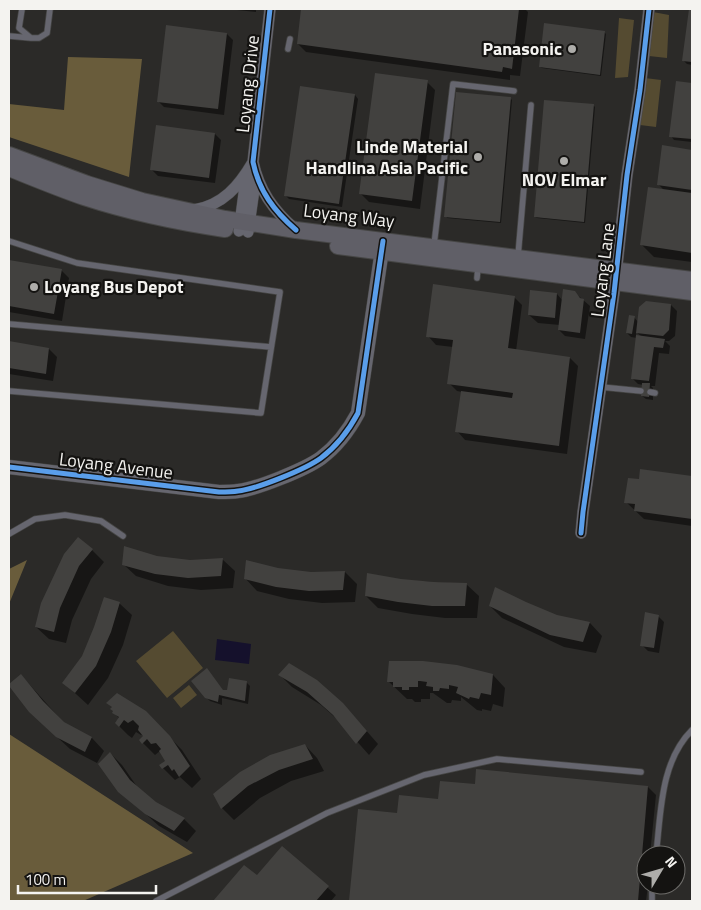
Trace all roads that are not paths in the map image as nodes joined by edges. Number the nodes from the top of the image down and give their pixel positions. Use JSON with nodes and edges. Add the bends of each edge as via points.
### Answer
{"nodes":[{"id":1,"x":22,"y":9,"type":"edge"},
{"id":2,"x":50,"y":9,"type":"edge"},
{"id":3,"x":270,"y":9,"type":"edge"},
{"id":4,"x":649,"y":9,"type":"edge"},
{"id":5,"x":9,"y":36,"type":"edge"},
{"id":6,"x":31,"y":38,"type":"junction"},
{"id":7,"x":290,"y":39,"type":"dead end"},
{"id":8,"x":288,"y":49,"type":"dead end"},
{"id":9,"x":514,"y":91,"type":"dead end"},
{"id":10,"x":531,"y":105,"type":"dead end"},
{"id":11,"x":9,"y":154,"type":"edge"},
{"id":12,"x":9,"y":168,"type":"edge"},
{"id":13,"x":251,"y":175,"type":"junction"},
{"id":14,"x":188,"y":211,"type":"junction"},
{"id":15,"x":244,"y":227,"type":"junction"},
{"id":16,"x":296,"y":230,"type":"junction"},
{"id":17,"x":9,"y":242,"type":"edge"},
{"id":18,"x":382,"y":247,"type":"junction"},
{"id":19,"x":433,"y":247,"type":"junction"},
{"id":20,"x":404,"y":255,"type":"junction"},
{"id":21,"x":518,"y":258,"type":"junction"},
{"id":22,"x":378,"y":276,"type":"junction"},
{"id":23,"x":616,"y":276,"type":"junction"},
{"id":24,"x":692,"y":280,"type":"edge"},
{"id":25,"x":692,"y":292,"type":"edge"},
{"id":26,"x":9,"y":324,"type":"edge"},
{"id":27,"x":271,"y":347,"type":"junction"},
{"id":28,"x":601,"y":387,"type":"junction"},
{"id":29,"x":9,"y":391,"type":"edge"},
{"id":30,"x":641,"y":391,"type":"dead end"},
{"id":31,"x":9,"y":467,"type":"edge"},
{"id":32,"x":581,"y":533,"type":"dead end"},
{"id":33,"x":9,"y":534,"type":"edge"},
{"id":34,"x":123,"y":536,"type":"dead end"},
{"id":35,"x":692,"y":730,"type":"edge"},
{"id":36,"x":641,"y":772,"type":"dead end"},
{"id":37,"x":657,"y":845,"type":"edge"},
{"id":38,"x":156,"y":901,"type":"edge"}],
"edges":[{"from":1,"to":6,"type":"lane","via":[[19,28]]},
{"from":2,"to":6,"type":"lane","via":[[47,32],[39,38]]},
{"from":3,"to":13,"type":"street","name":"Loyang Drive"},
{"from":4,"to":23,"type":"street","name":"Loyang Lane"},
{"from":5,"to":6,"type":"lane"},
{"from":7,"to":8,"type":"lane"},
{"from":9,"to":19,"type":"lane","via":[[454,84]]},
{"from":10,"to":21,"type":"lane"},
{"from":11,"to":14,"type":"main road","name":"Loyang Way","via":[[87,184]]},
{"from":12,"to":15,"type":"main road","name":"Loyang Way","via":[[84,197],[138,213],[171,221]]},
{"from":13,"to":14,"type":"street","name":"Loyang Drive","via":[[217,203]]},
{"from":13,"to":15,"type":"street","name":"Loyang Drive"},
{"from":13,"to":16,"type":"street","via":[[270,204]]},
{"from":14,"to":15,"type":"main road","name":"Loyang Way"},
{"from":15,"to":16,"type":"main road","name":"Loyang Way"},
{"from":15,"to":18,"type":"main road","name":"Loyang Way"},
{"from":16,"to":18,"type":"main road","name":"Loyang Way"},
{"from":17,"to":27,"type":"lane","via":[[77,263],[280,292]]},
{"from":18,"to":19,"type":"main road","name":"Loyang Way"},
{"from":18,"to":20,"type":"main road","name":"Loyang Way"},
{"from":18,"to":22,"type":"street"},
{"from":19,"to":21,"type":"main road","name":"Loyang Way"},
{"from":20,"to":22,"type":"street","via":[[390,262]]},
{"from":20,"to":23,"type":"main road","name":"Loyang Way","via":[[478,271]]},
{"from":21,"to":23,"type":"main road","name":"Loyang Way"},
{"from":22,"to":31,"type":"street","name":"Loyang Avenue","via":[[361,396],[332,442],[298,465],[219,492]]},
{"from":23,"to":24,"type":"main road","name":"Loyang Way"},
{"from":23,"to":25,"type":"main road","name":"Loyang Way"},
{"from":23,"to":28,"type":"street","name":"Loyang Lane"},
{"from":26,"to":27,"type":"lane"},
{"from":27,"to":29,"type":"lane","via":[[261,413]]},
{"from":28,"to":30,"type":"lane"},
{"from":28,"to":32,"type":"street","name":"Loyang Lane"},
{"from":33,"to":34,"type":"lane","via":[[35,519],[65,515],[101,521]]},
{"from":35,"to":37,"type":"lane","via":[[672,758]]},
{"from":36,"to":38,"type":"lane","via":[[496,759],[424,775],[326,813]]}]}
